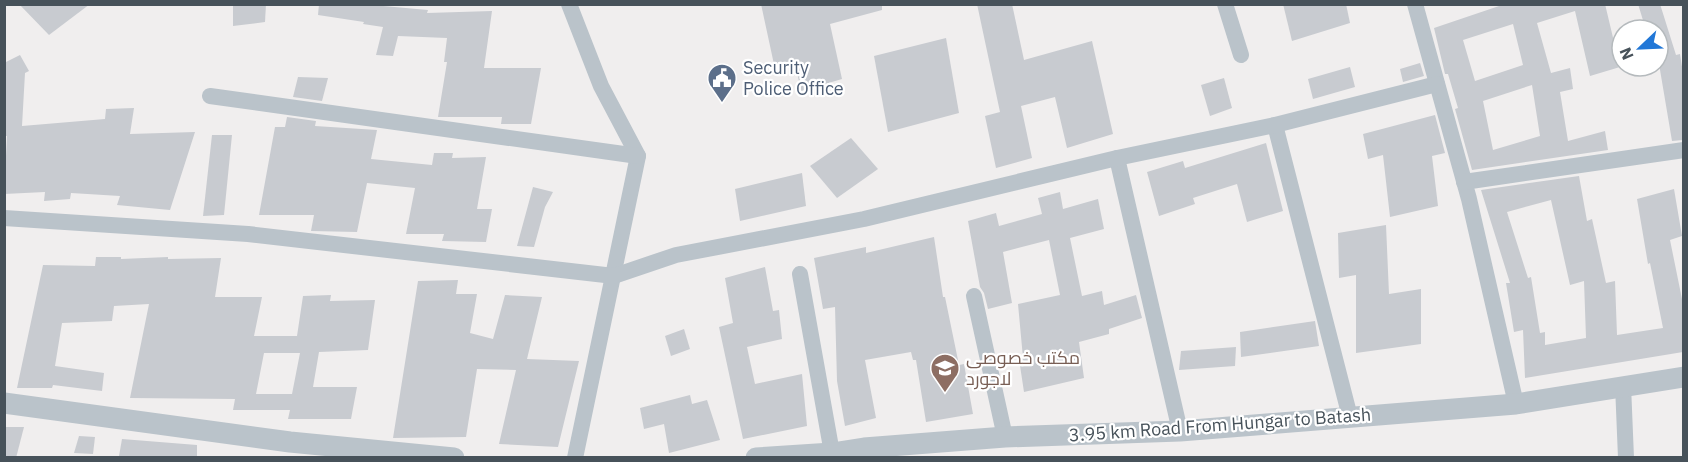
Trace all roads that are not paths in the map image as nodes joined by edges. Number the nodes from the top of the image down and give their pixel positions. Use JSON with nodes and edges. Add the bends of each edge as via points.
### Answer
{"nodes":[{"id":1,"x":569,"y":4,"type":"edge"},
{"id":2,"x":1225,"y":4,"type":"edge"},
{"id":3,"x":1415,"y":4,"type":"edge"},
{"id":4,"x":1241,"y":55,"type":"dead end"},
{"id":5,"x":1437,"y":84,"type":"junction"},
{"id":6,"x":210,"y":96,"type":"dead end"},
{"id":7,"x":1275,"y":125,"type":"junction"},
{"id":8,"x":1683,"y":150,"type":"edge"},
{"id":9,"x":638,"y":156,"type":"junction"},
{"id":10,"x":1117,"y":158,"type":"junction"},
{"id":11,"x":1464,"y":182,"type":"junction"},
{"id":12,"x":4,"y":218,"type":"edge"},
{"id":13,"x":800,"y":274,"type":"dead end"},
{"id":14,"x":614,"y":276,"type":"junction"},
{"id":15,"x":974,"y":296,"type":"dead end"},
{"id":16,"x":1683,"y":377,"type":"edge"},
{"id":17,"x":1623,"y":385,"type":"junction"},
{"id":18,"x":4,"y":403,"type":"edge"},
{"id":19,"x":1516,"y":404,"type":"junction"},
{"id":20,"x":1350,"y":417,"type":"junction"},
{"id":21,"x":1180,"y":431,"type":"junction"},
{"id":22,"x":1005,"y":437,"type":"junction"},
{"id":23,"x":832,"y":453,"type":"junction"},
{"id":24,"x":864,"y":453,"type":"edge"},
{"id":25,"x":454,"y":458,"type":"edge"},
{"id":26,"x":575,"y":458,"type":"edge"},
{"id":27,"x":756,"y":458,"type":"edge"},
{"id":28,"x":1626,"y":458,"type":"edge"}],
"edges":[{"from":1,"to":9,"type":"street","via":[[601,86]]},
{"from":2,"to":4,"type":"street"},
{"from":3,"to":5,"type":"street"},
{"from":5,"to":7,"type":"street"},
{"from":5,"to":11,"type":"street"},
{"from":6,"to":9,"type":"street"},
{"from":7,"to":10,"type":"street"},
{"from":7,"to":20,"type":"street"},
{"from":8,"to":11,"type":"street"},
{"from":9,"to":14,"type":"street"},
{"from":10,"to":14,"type":"street","via":[[864,219],[675,255]]},
{"from":10,"to":21,"type":"street"},
{"from":11,"to":19,"type":"street"},
{"from":12,"to":14,"type":"street","via":[[248,234]]},
{"from":13,"to":23,"type":"street"},
{"from":14,"to":26,"type":"street"},
{"from":15,"to":22,"type":"street"},
{"from":16,"to":17,"type":"street","name":"3.95 km Road From Hungar to Batash"},
{"from":17,"to":19,"type":"street","name":"3.95 km Road From Hungar to Batash"},
{"from":17,"to":28,"type":"street"},
{"from":18,"to":25,"type":"street","via":[[290,442]]},
{"from":19,"to":20,"type":"street","name":"3.95 km Road From Hungar to Batash"},
{"from":20,"to":21,"type":"street","name":"3.95 km Road From Hungar to Batash"},
{"from":21,"to":22,"type":"street","name":"3.95 km Road From Hungar to Batash"},
{"from":22,"to":24,"type":"street","name":"3.95 km Road From Hungar to Batash"},
{"from":23,"to":24,"type":"street","name":"3.95 km Road From Hungar to Batash"},
{"from":23,"to":27,"type":"street","name":"3.95 km Road From Hungar to Batash"}]}
